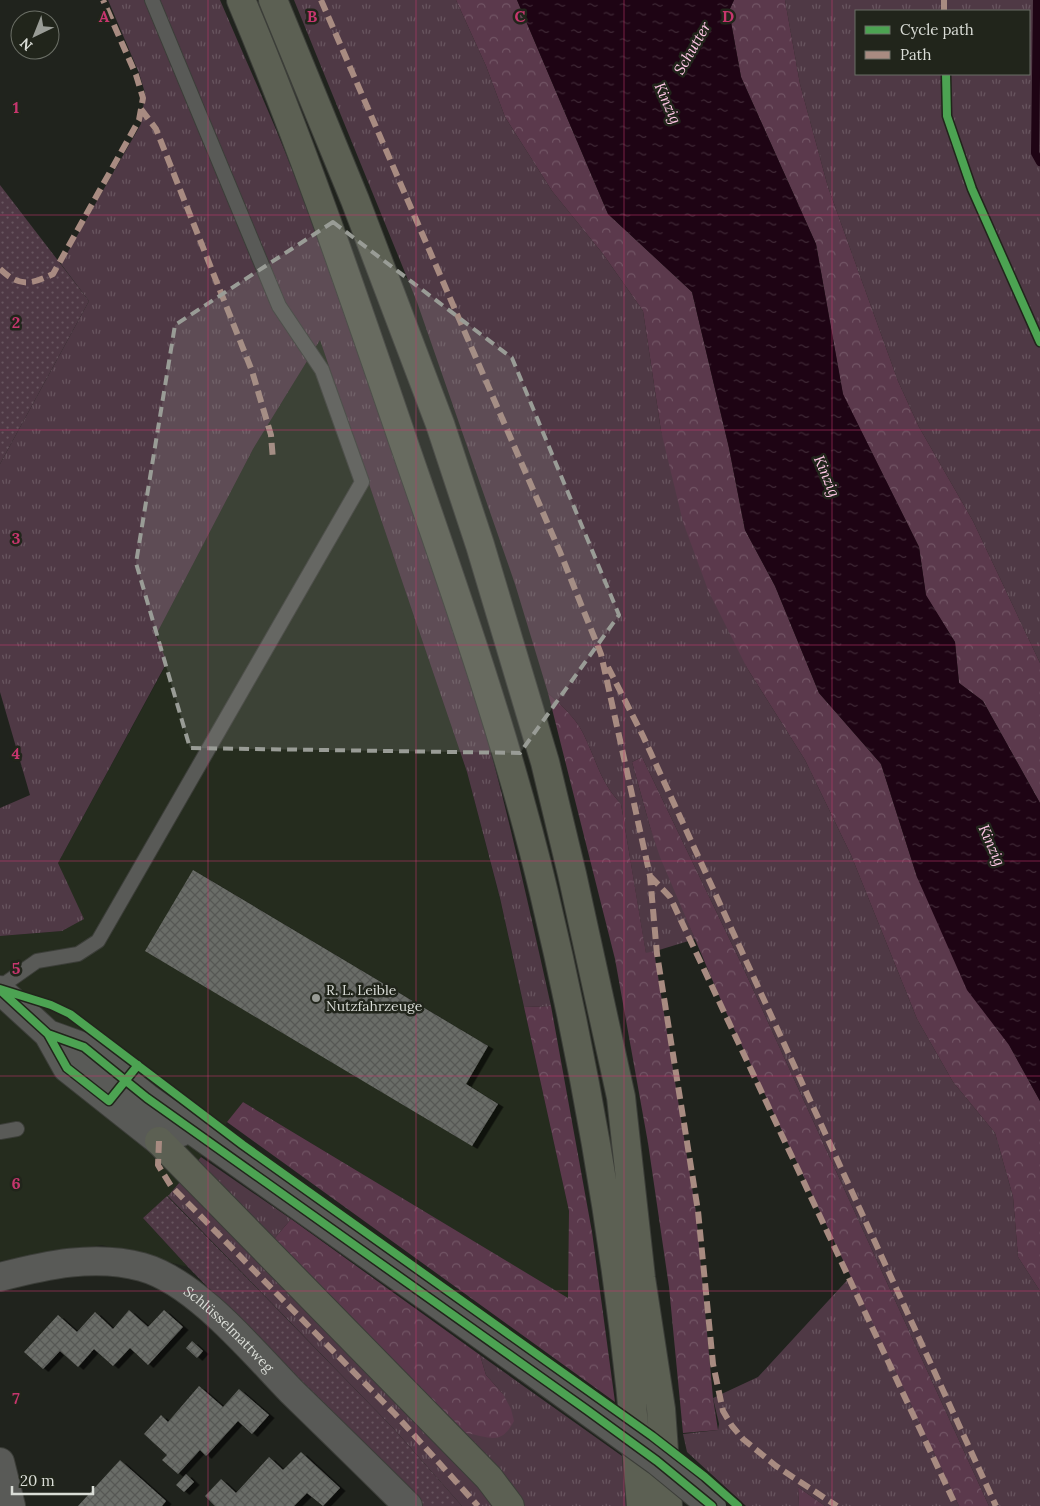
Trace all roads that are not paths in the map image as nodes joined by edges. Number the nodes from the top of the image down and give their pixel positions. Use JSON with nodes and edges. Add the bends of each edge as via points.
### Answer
{"nodes":[{"id":1,"x":152,"y":0,"type":"edge"},
{"id":2,"x":241,"y":0,"type":"edge"},
{"id":3,"x":273,"y":0,"type":"edge"},
{"id":4,"x":0,"y":989,"type":"edge"},
{"id":5,"x":48,"y":1034,"type":"junction"},
{"id":6,"x":190,"y":1128,"type":"junction"},
{"id":7,"x":17,"y":1129,"type":"dead end"},
{"id":8,"x":0,"y":1132,"type":"edge"},
{"id":9,"x":160,"y":1140,"type":"junction"},
{"id":10,"x":0,"y":1277,"type":"edge"},
{"id":11,"x":0,"y":1462,"type":"edge"},
{"id":12,"x":11,"y":1506,"type":"edge"},
{"id":13,"x":408,"y":1506,"type":"edge"},
{"id":14,"x":510,"y":1506,"type":"edge"},
{"id":15,"x":641,"y":1506,"type":"edge"},
{"id":16,"x":668,"y":1506,"type":"edge"},
{"id":17,"x":712,"y":1506,"type":"edge"}],
"edges":[{"from":1,"to":4,"type":"lane","via":[[279,306],[322,370],[362,482],[98,941],[78,954],[37,961]]},
{"from":2,"to":15,"type":"highway","via":[[329,223],[448,564],[544,892],[592,1119],[617,1286]]},
{"from":3,"to":16,"type":"highway","via":[[355,200],[440,424],[480,544],[544,762],[621,1097],[641,1278],[661,1409]]},
{"from":4,"to":5,"type":"street"},
{"from":5,"to":6,"type":"street","via":[[84,1047]]},
{"from":5,"to":9,"type":"street","via":[[68,1068]]},
{"from":6,"to":9,"type":"street"},
{"from":6,"to":17,"type":"street","bridge":true,"via":[[658,1461]]},
{"from":7,"to":8,"type":"lane"},
{"from":9,"to":14,"type":"highway","via":[[489,1478]]},
{"from":10,"to":13,"type":"street","name":"Schlüsselmattweg","via":[[37,1268],[105,1260],[143,1267],[177,1283],[220,1319]]},
{"from":11,"to":12,"type":"street"}]}
